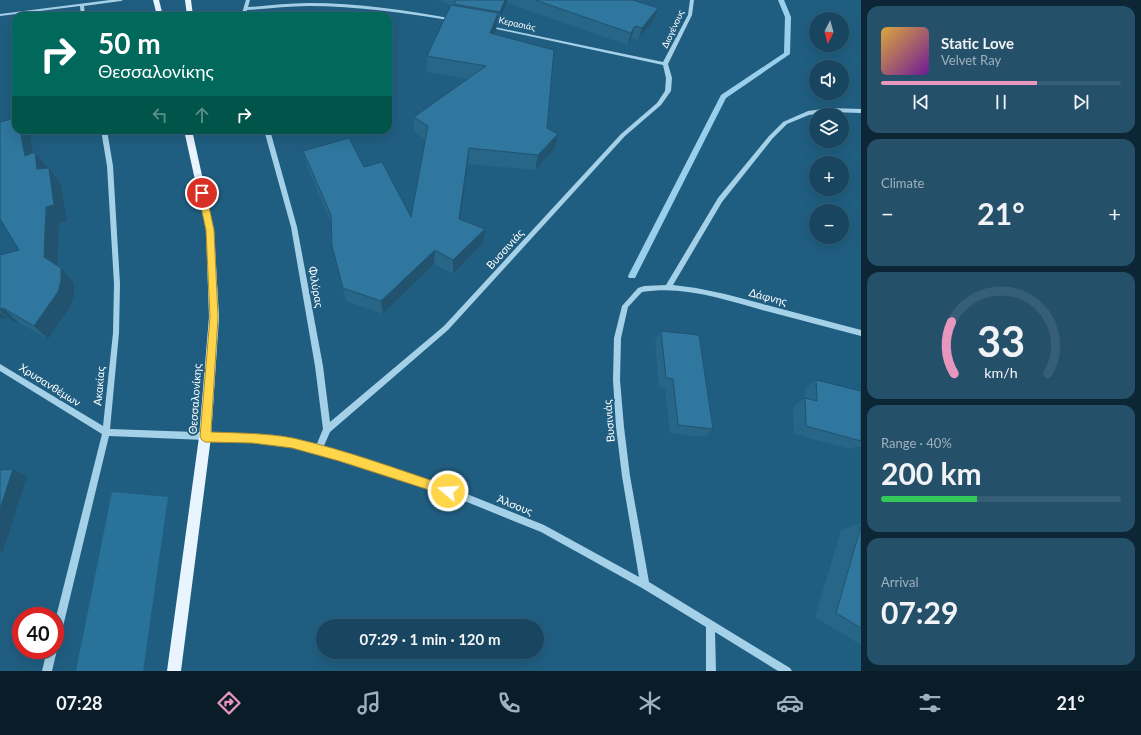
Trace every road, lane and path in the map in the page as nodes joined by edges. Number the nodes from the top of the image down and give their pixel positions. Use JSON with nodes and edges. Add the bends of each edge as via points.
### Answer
{"nodes":[{"id":1,"x":121,"y":0,"type":"edge"},
{"id":2,"x":156,"y":0,"type":"edge"},
{"id":3,"x":188,"y":0,"type":"edge"},
{"id":4,"x":248,"y":0,"type":"edge"},
{"id":5,"x":692,"y":0,"type":"edge"},
{"id":6,"x":314,"y":2,"type":"edge"},
{"id":7,"x":82,"y":6,"type":"junction"},
{"id":8,"x":245,"y":9,"type":"junction"},
{"id":9,"x":20,"y":12,"type":"edge"},
{"id":10,"x":83,"y":12,"type":"edge"},
{"id":11,"x":159,"y":12,"type":"edge"},
{"id":12,"x":190,"y":12,"type":"edge"},
{"id":13,"x":244,"y":12,"type":"edge"},
{"id":14,"x":12,"y":13,"type":"edge"},
{"id":15,"x":0,"y":14,"type":"edge"},
{"id":16,"x":457,"y":20,"type":"edge"},
{"id":17,"x":478,"y":24,"type":"edge"},
{"id":18,"x":665,"y":64,"type":"junction"},
{"id":19,"x":861,"y":111,"type":"edge"},
{"id":20,"x":105,"y":134,"type":"edge"},
{"id":21,"x":189,"y":134,"type":"edge"},
{"id":22,"x":268,"y":134,"type":"edge"},
{"id":23,"x":668,"y":287,"type":"junction"},
{"id":24,"x":861,"y":333,"type":"edge"},
{"id":25,"x":0,"y":367,"type":"edge"},
{"id":26,"x":327,"y":428,"type":"junction"},
{"id":27,"x":106,"y":432,"type":"junction"},
{"id":28,"x":205,"y":437,"type":"junction"},
{"id":29,"x":318,"y":449,"type":"junction"},
{"id":30,"x":645,"y":585,"type":"junction"},
{"id":31,"x":63,"y":607,"type":"edge"},
{"id":32,"x":710,"y":624,"type":"junction"},
{"id":33,"x":50,"y":659,"type":"edge"},
{"id":34,"x":47,"y":671,"type":"edge"},
{"id":35,"x":174,"y":671,"type":"edge"},
{"id":36,"x":711,"y":671,"type":"edge"},
{"id":37,"x":787,"y":671,"type":"edge"}],
"edges":[{"from":1,"to":7,"type":"street"},
{"from":2,"to":11,"type":"main road"},
{"from":3,"to":12,"type":"main road"},
{"from":4,"to":8,"type":"street"},
{"from":5,"to":18,"type":"street","name":"Διογένους","via":[[690,15]]},
{"from":6,"to":8,"type":"street"},
{"from":6,"to":16,"type":"street"},
{"from":7,"to":9,"type":"street"},
{"from":7,"to":10,"type":"street"},
{"from":8,"to":13,"type":"street"},
{"from":14,"to":15,"type":"street"},
{"from":17,"to":18,"type":"street","name":"Κερασιάς"},
{"from":18,"to":26,"type":"street","name":"Βυσσινιάς","via":[[669,78],[668,91],[659,104],[623,135],[446,328]]},
{"from":19,"to":23,"type":"street","via":[[830,110],[808,113],[785,123],[720,200]]},
{"from":20,"to":27,"type":"street","name":"Ακακίας","via":[[110,166],[117,284],[116,332]]},
{"from":21,"to":28,"type":"main road","name":"Θεσσαλονίκης","via":[[210,230],[214,317]]},
{"from":22,"to":26,"type":"street","name":"Φιλύρας","via":[[294,227],[319,366]]},
{"from":23,"to":24,"type":"street","name":"Δάφνης","via":[[703,291]]},
{"from":23,"to":30,"type":"street","name":"Βυσινιάς","via":[[640,290],[631,297],[625,306],[618,329],[616,369],[624,464]]},
{"from":25,"to":27,"type":"street","name":"Χρυσανθέμων"},
{"from":26,"to":29,"type":"street"},
{"from":27,"to":28,"type":"street","name":"Χρυσανθέμων"},
{"from":27,"to":31,"type":"street","name":"Ακακίας"},
{"from":28,"to":29,"type":"street","name":"Άλσους","via":[[252,438]]},
{"from":28,"to":35,"type":"main road","name":"Θεσσαλονίκης"},
{"from":29,"to":30,"type":"street","name":"Άλσους","via":[[462,496],[544,529]]},
{"from":30,"to":32,"type":"street","name":"Άλσους"},
{"from":32,"to":36,"type":"street"},
{"from":32,"to":37,"type":"street","name":"Άλσους"},
{"from":33,"to":34,"type":"street"}]}
